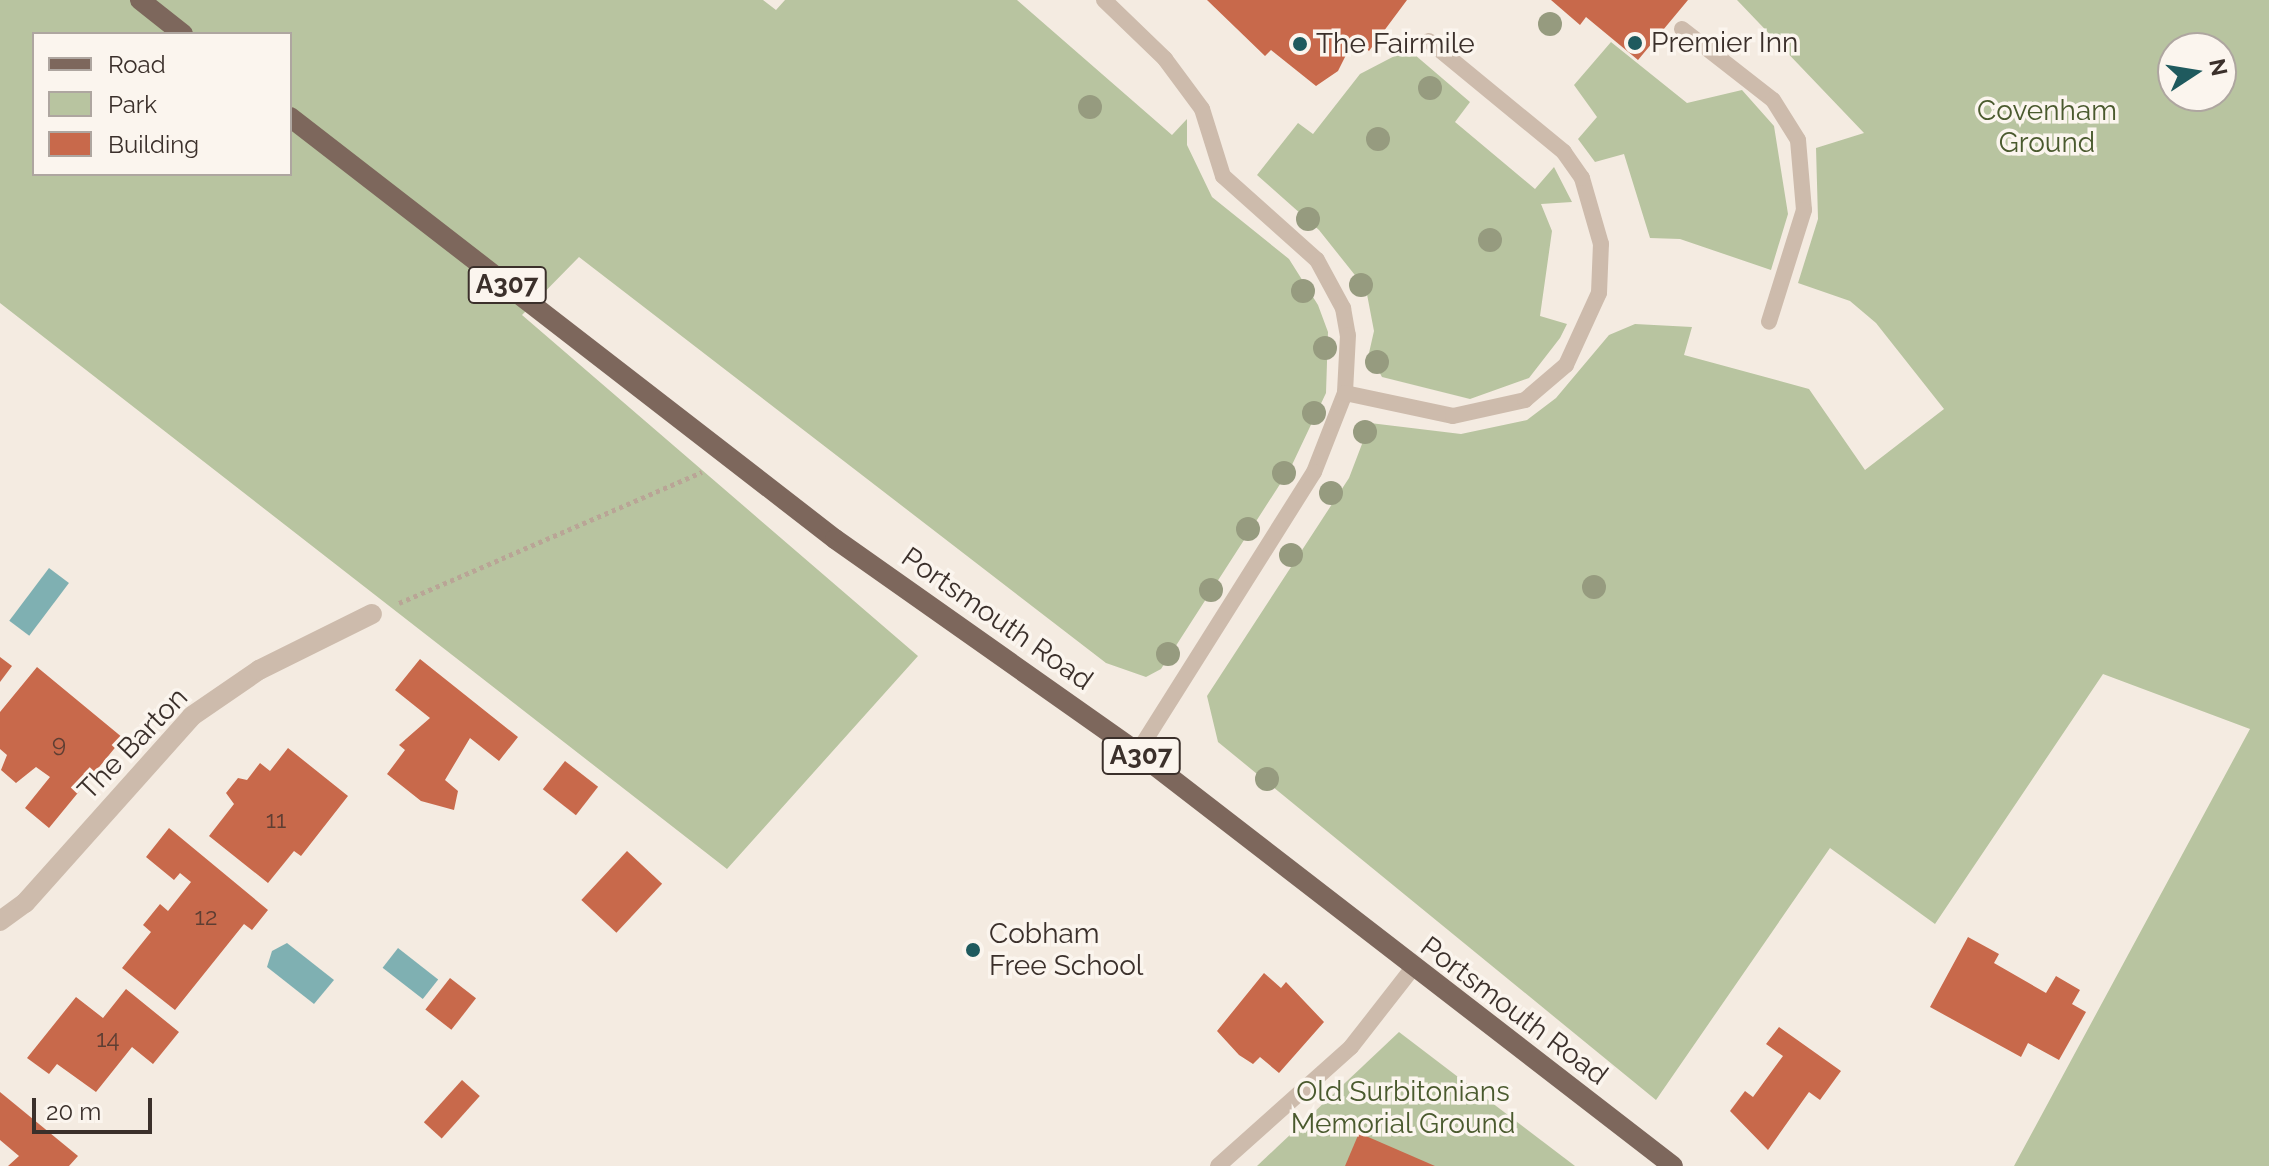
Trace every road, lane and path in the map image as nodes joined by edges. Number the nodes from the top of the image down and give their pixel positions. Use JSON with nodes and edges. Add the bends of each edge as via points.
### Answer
{"nodes":[{"id":1,"x":140,"y":0,"type":"edge"},
{"id":2,"x":1104,"y":0,"type":"edge"},
{"id":3,"x":1682,"y":29,"type":"dead end"},
{"id":4,"x":180,"y":32,"type":"edge"},
{"id":5,"x":1429,"y":41,"type":"dead end"},
{"id":6,"x":292,"y":119,"type":"edge"},
{"id":7,"x":1769,"y":322,"type":"dead end"},
{"id":8,"x":1345,"y":393,"type":"junction"},
{"id":9,"x":732,"y":459,"type":"junction"},
{"id":10,"x":372,"y":614,"type":"joint"},
{"id":11,"x":1137,"y":753,"type":"junction"},
{"id":12,"x":0,"y":921,"type":"edge"},
{"id":13,"x":1412,"y":969,"type":"junction"},
{"id":14,"x":1218,"y":1166,"type":"edge"},
{"id":15,"x":1673,"y":1166,"type":"edge"}],
"edges":[{"from":1,"to":4,"type":"main road"},
{"from":2,"to":8,"type":"lane","via":[[1165,59],[1202,109],[1223,176],[1292,236],[1333,285],[1348,335]]},
{"from":3,"to":7,"type":"lane","via":[[1773,100],[1798,140],[1804,210]]},
{"from":5,"to":8,"type":"lane","via":[[1564,152],[1582,178],[1601,244],[1599,293],[1566,365],[1525,400],[1453,416]]},
{"from":6,"to":9,"type":"main road","name":"Portsmouth Road","number":"A307"},
{"from":8,"to":11,"type":"lane","via":[[1314,472]]},
{"from":9,"to":10,"type":"path"},
{"from":9,"to":11,"type":"main road","name":"Portsmouth Road","number":"A307"},
{"from":10,"to":12,"type":"street","name":"The Barton","via":[[259,670],[192,716]]},
{"from":11,"to":13,"type":"main road","name":"Portsmouth Road","number":"A307"},
{"from":13,"to":14,"type":"lane","via":[[1351,1047]]},
{"from":13,"to":15,"type":"main road","name":"Portsmouth Road","number":"A307"}]}
